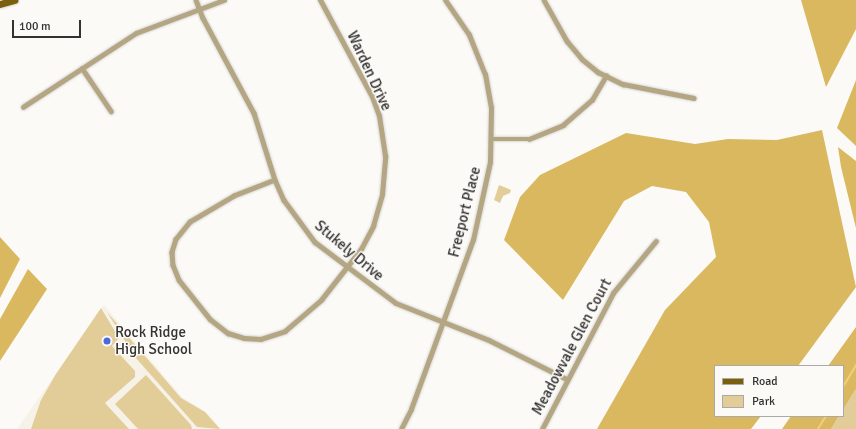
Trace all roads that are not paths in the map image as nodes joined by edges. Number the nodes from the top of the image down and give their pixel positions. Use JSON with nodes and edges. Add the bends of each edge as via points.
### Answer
{"nodes":[{"id":1,"x":14,"y":0,"type":"edge"},
{"id":2,"x":196,"y":0,"type":"edge"},
{"id":3,"x":224,"y":0,"type":"edge"},
{"id":4,"x":320,"y":0,"type":"edge"},
{"id":5,"x":445,"y":0,"type":"edge"},
{"id":6,"x":544,"y":0,"type":"edge"},
{"id":7,"x":0,"y":4,"type":"edge"},
{"id":8,"x":199,"y":9,"type":"junction"},
{"id":9,"x":82,"y":68,"type":"junction"},
{"id":10,"x":606,"y":76,"type":"junction"},
{"id":11,"x":694,"y":98,"type":"dead end"},
{"id":12,"x":22,"y":107,"type":"dead end"},
{"id":13,"x":111,"y":111,"type":"dead end"},
{"id":14,"x":492,"y":139,"type":"junction"},
{"id":15,"x":275,"y":180,"type":"junction"},
{"id":16,"x":656,"y":241,"type":"dead end"},
{"id":17,"x":348,"y":268,"type":"junction"},
{"id":18,"x":444,"y":322,"type":"junction"},
{"id":19,"x":567,"y":379,"type":"junction"},
{"id":20,"x":400,"y":429,"type":"edge"},
{"id":21,"x":542,"y":429,"type":"edge"}],
"edges":[{"from":1,"to":7,"type":"main road"},
{"from":2,"to":8,"type":"street","name":"Stukely Drive"},
{"from":3,"to":8,"type":"street"},
{"from":4,"to":17,"type":"street","name":"Warden Drive","via":[[372,97],[383,136],[386,169],[380,205],[370,232]]},
{"from":5,"to":14,"type":"street","name":"Freeport Place","via":[[466,30],[481,64],[491,108]]},
{"from":6,"to":10,"type":"street","via":[[572,47],[587,64]]},
{"from":8,"to":9,"type":"street","via":[[136,33]]},
{"from":8,"to":15,"type":"street","name":"Stukely Drive","via":[[254,113]]},
{"from":9,"to":12,"type":"street"},
{"from":9,"to":13,"type":"street"},
{"from":10,"to":11,"type":"street","via":[[643,89]]},
{"from":10,"to":14,"type":"street","via":[[592,100],[563,125],[529,138]]},
{"from":14,"to":18,"type":"street","name":"Freeport Place","via":[[477,226]]},
{"from":15,"to":17,"type":"street","name":"Stukely Drive","via":[[300,225]]},
{"from":15,"to":17,"type":"street","name":"Warden Drive","via":[[234,196],[190,222],[176,238],[172,258],[176,274],[210,319],[228,333],[244,338],[261,339],[278,334],[305,316]]},
{"from":16,"to":19,"type":"street","name":"Meadowvale Glen Court","via":[[613,293]]},
{"from":17,"to":18,"type":"street","name":"Stukely Drive","via":[[396,303]]},
{"from":18,"to":19,"type":"street","name":"Stukely Drive","via":[[510,349]]},
{"from":18,"to":20,"type":"street","name":"Freeport Place","via":[[411,409]]},
{"from":19,"to":21,"type":"street","name":"Meadowvale Glen Court"}]}
